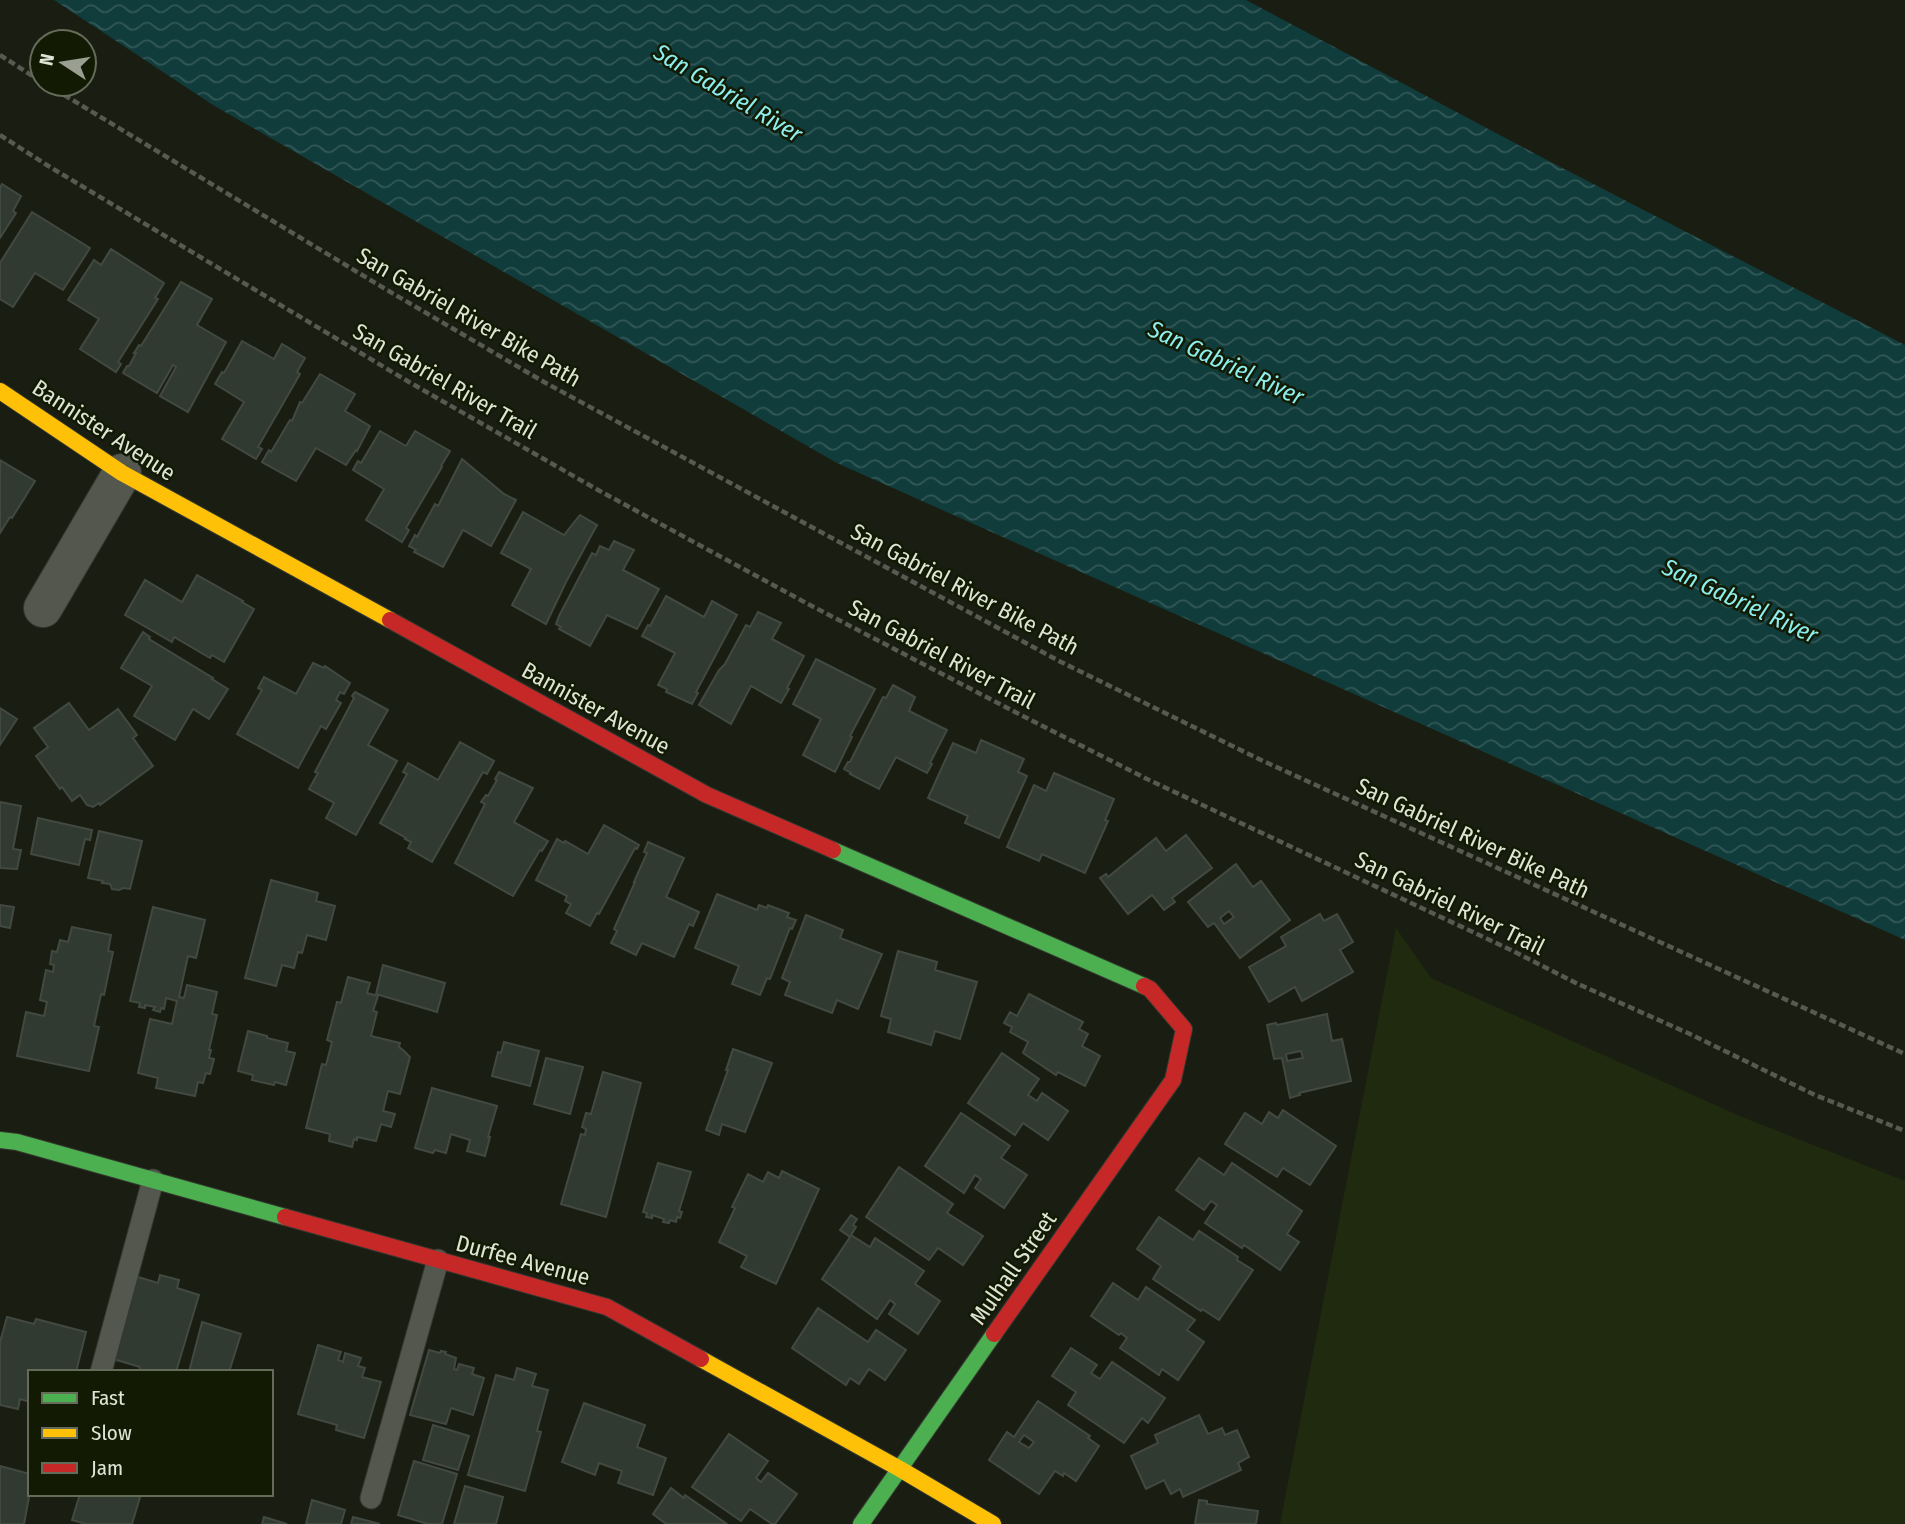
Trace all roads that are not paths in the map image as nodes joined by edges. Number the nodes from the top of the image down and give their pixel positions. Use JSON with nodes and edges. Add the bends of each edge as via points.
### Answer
{"nodes":[{"id":1,"x":0,"y":391,"type":"edge"},
{"id":2,"x":122,"y":473,"type":"junction"},
{"id":3,"x":43,"y":608,"type":"dead end"},
{"id":4,"x":1184,"y":1029,"type":"joint"},
{"id":5,"x":0,"y":1140,"type":"edge"},
{"id":6,"x":153,"y":1180,"type":"junction"},
{"id":7,"x":438,"y":1260,"type":"junction"},
{"id":8,"x":102,"y":1370,"type":"edge"},
{"id":9,"x":900,"y":1469,"type":"junction"},
{"id":10,"x":371,"y":1498,"type":"dead end"},
{"id":11,"x":861,"y":1524,"type":"edge"},
{"id":12,"x":993,"y":1524,"type":"edge"}],
"edges":[{"from":1,"to":2,"type":"street","name":"Bannister Avenue"},
{"from":2,"to":3,"type":"street"},
{"from":2,"to":4,"type":"street","name":"Bannister Avenue","via":[[707,795],[1150,989]]},
{"from":4,"to":9,"type":"street","name":"Mulhall Street","via":[[1173,1080]]},
{"from":5,"to":6,"type":"street","name":"Durfee Avenue"},
{"from":6,"to":7,"type":"street","name":"Durfee Avenue"},
{"from":6,"to":8,"type":"lane"},
{"from":7,"to":9,"type":"street","name":"Durfee Avenue","via":[[607,1307]]},
{"from":7,"to":10,"type":"lane"},
{"from":9,"to":11,"type":"street","name":"Mulhall Street"},
{"from":9,"to":12,"type":"street","name":"Durfee Avenue"}]}
